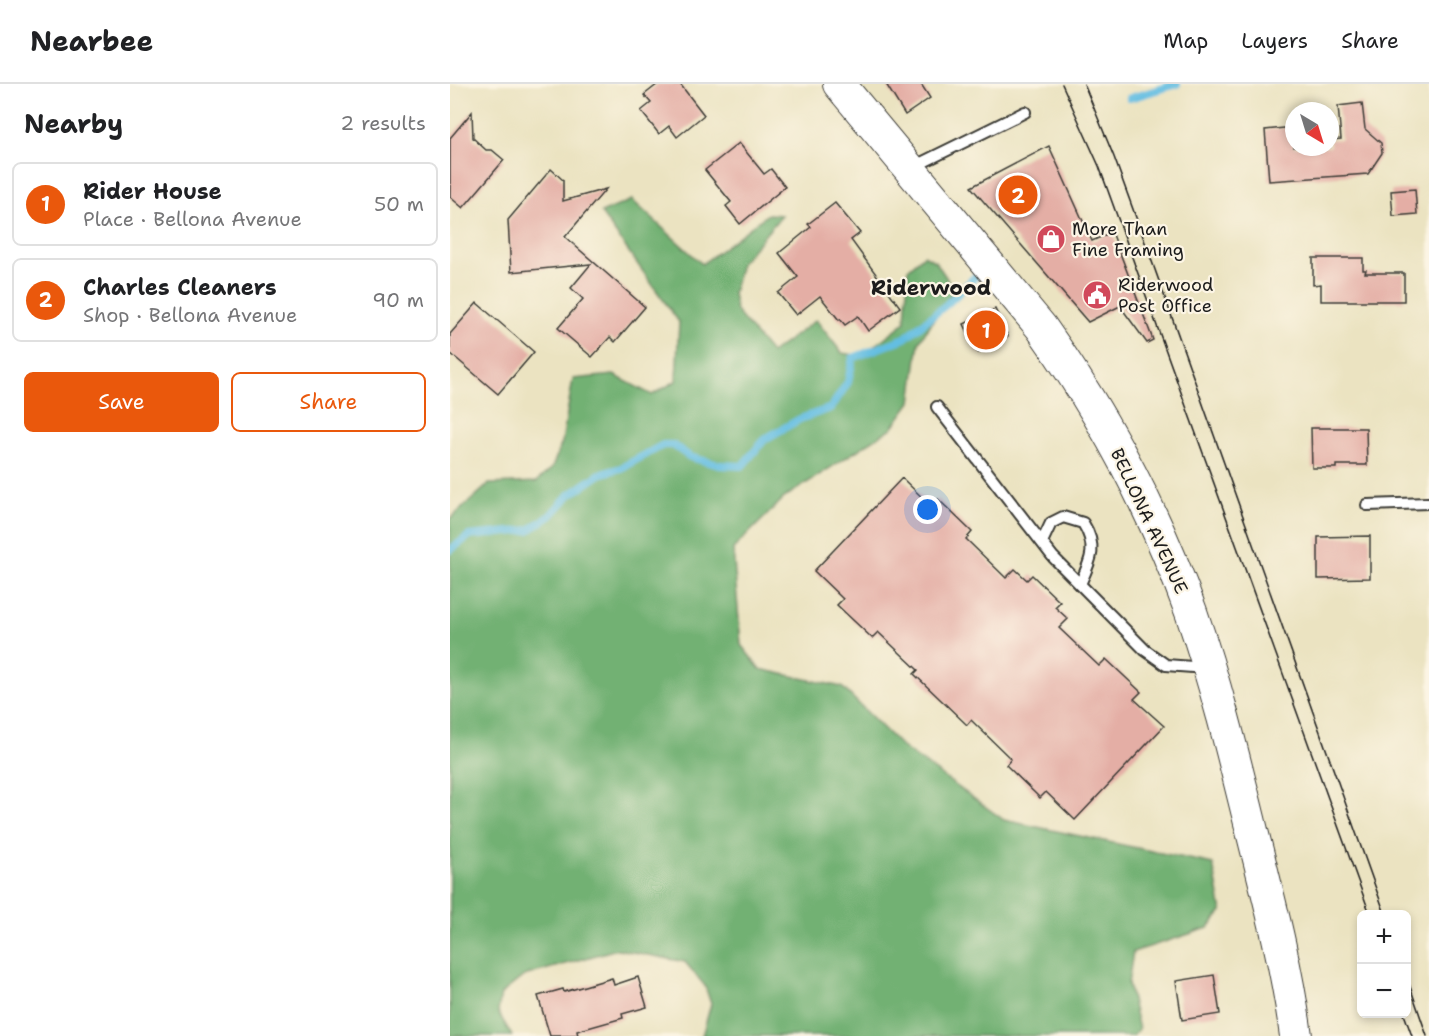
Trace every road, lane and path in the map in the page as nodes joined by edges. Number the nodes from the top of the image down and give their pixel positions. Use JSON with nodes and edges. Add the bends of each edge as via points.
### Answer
{"nodes":[{"id":1,"x":840,"y":84,"type":"edge"},
{"id":2,"x":1025,"y":112,"type":"dead end"},
{"id":3,"x":910,"y":168,"type":"junction"},
{"id":4,"x":937,"y":407,"type":"dead end"},
{"id":5,"x":1429,"y":504,"type":"edge"},
{"id":6,"x":1367,"y":505,"type":"dead end"},
{"id":7,"x":1042,"y":543,"type":"junction"},
{"id":8,"x":1080,"y":584,"type":"junction"},
{"id":9,"x":1209,"y":668,"type":"junction"},
{"id":10,"x":1296,"y":1036,"type":"edge"}],
"edges":[{"from":1,"to":3,"type":"street","name":"BELLONA AVENUE"},
{"from":2,"to":3,"type":"lane"},
{"from":3,"to":9,"type":"street","name":"BELLONA AVENUE","via":[[1041,327],[1100,418],[1164,547]]},
{"from":4,"to":7,"type":"lane"},
{"from":5,"to":6,"type":"lane"},
{"from":7,"to":8,"type":"lane"},
{"from":7,"to":8,"type":"lane","via":[[1051,523],[1063,517],[1083,523],[1091,536],[1091,561]]},
{"from":8,"to":9,"type":"lane","via":[[1145,650],[1166,665]]},
{"from":9,"to":10,"type":"street","name":"BELLONA AVENUE","via":[[1280,944]]}]}
